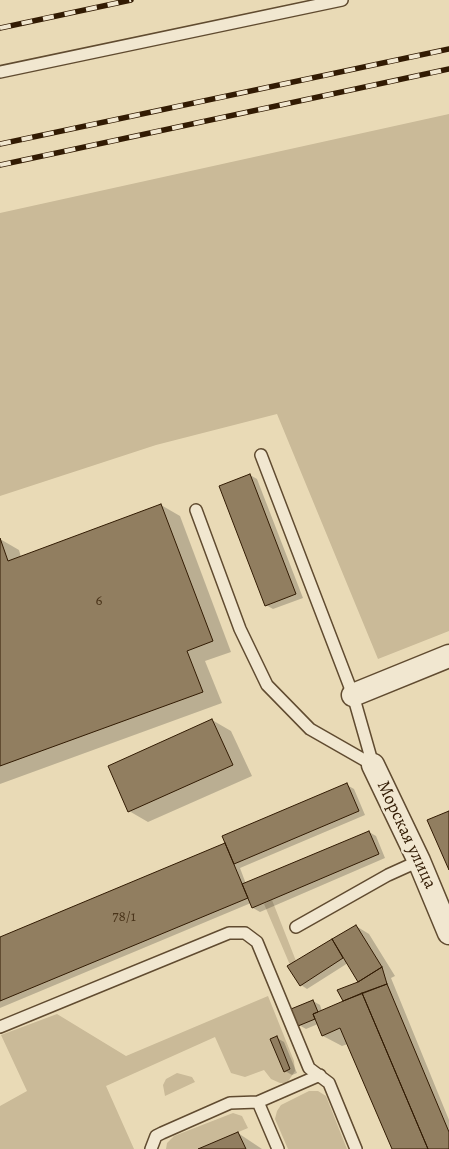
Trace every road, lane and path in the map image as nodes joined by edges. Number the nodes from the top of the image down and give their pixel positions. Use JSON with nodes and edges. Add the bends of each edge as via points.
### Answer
{"nodes":[{"id":1,"x":342,"y":0,"type":"edge"},
{"id":2,"x":0,"y":72,"type":"edge"},
{"id":3,"x":261,"y":455,"type":"dead end"},
{"id":4,"x":196,"y":510,"type":"dead end"},
{"id":5,"x":449,"y":656,"type":"edge"},
{"id":6,"x":353,"y":695,"type":"junction"},
{"id":7,"x":373,"y":765,"type":"junction"},
{"id":8,"x":419,"y":861,"type":"junction"},
{"id":9,"x":296,"y":927,"type":"dead end"},
{"id":10,"x":449,"y":933,"type":"edge"},
{"id":11,"x":0,"y":1027,"type":"edge"},
{"id":12,"x":320,"y":1075,"type":"junction"},
{"id":13,"x":258,"y":1102,"type":"junction"},
{"id":14,"x":151,"y":1149,"type":"edge"},
{"id":15,"x":278,"y":1149,"type":"edge"},
{"id":16,"x":356,"y":1149,"type":"edge"}],
"edges":[{"from":1,"to":2,"type":"lane"},
{"from":3,"to":6,"type":"lane"},
{"from":4,"to":7,"type":"lane","via":[[240,629],[267,685],[310,729]]},
{"from":5,"to":6,"type":"street"},
{"from":6,"to":7,"type":"lane"},
{"from":7,"to":8,"type":"street","name":"Морская улица"},
{"from":8,"to":9,"type":"lane","via":[[388,874]]},
{"from":8,"to":10,"type":"street","name":"Морская улица"},
{"from":11,"to":12,"type":"lane","via":[[237,931],[252,936],[258,942],[309,1068]]},
{"from":12,"to":13,"type":"lane"},
{"from":12,"to":16,"type":"lane","via":[[329,1083]]},
{"from":13,"to":14,"type":"lane","via":[[230,1103],[156,1136]]},
{"from":13,"to":15,"type":"lane"}]}
